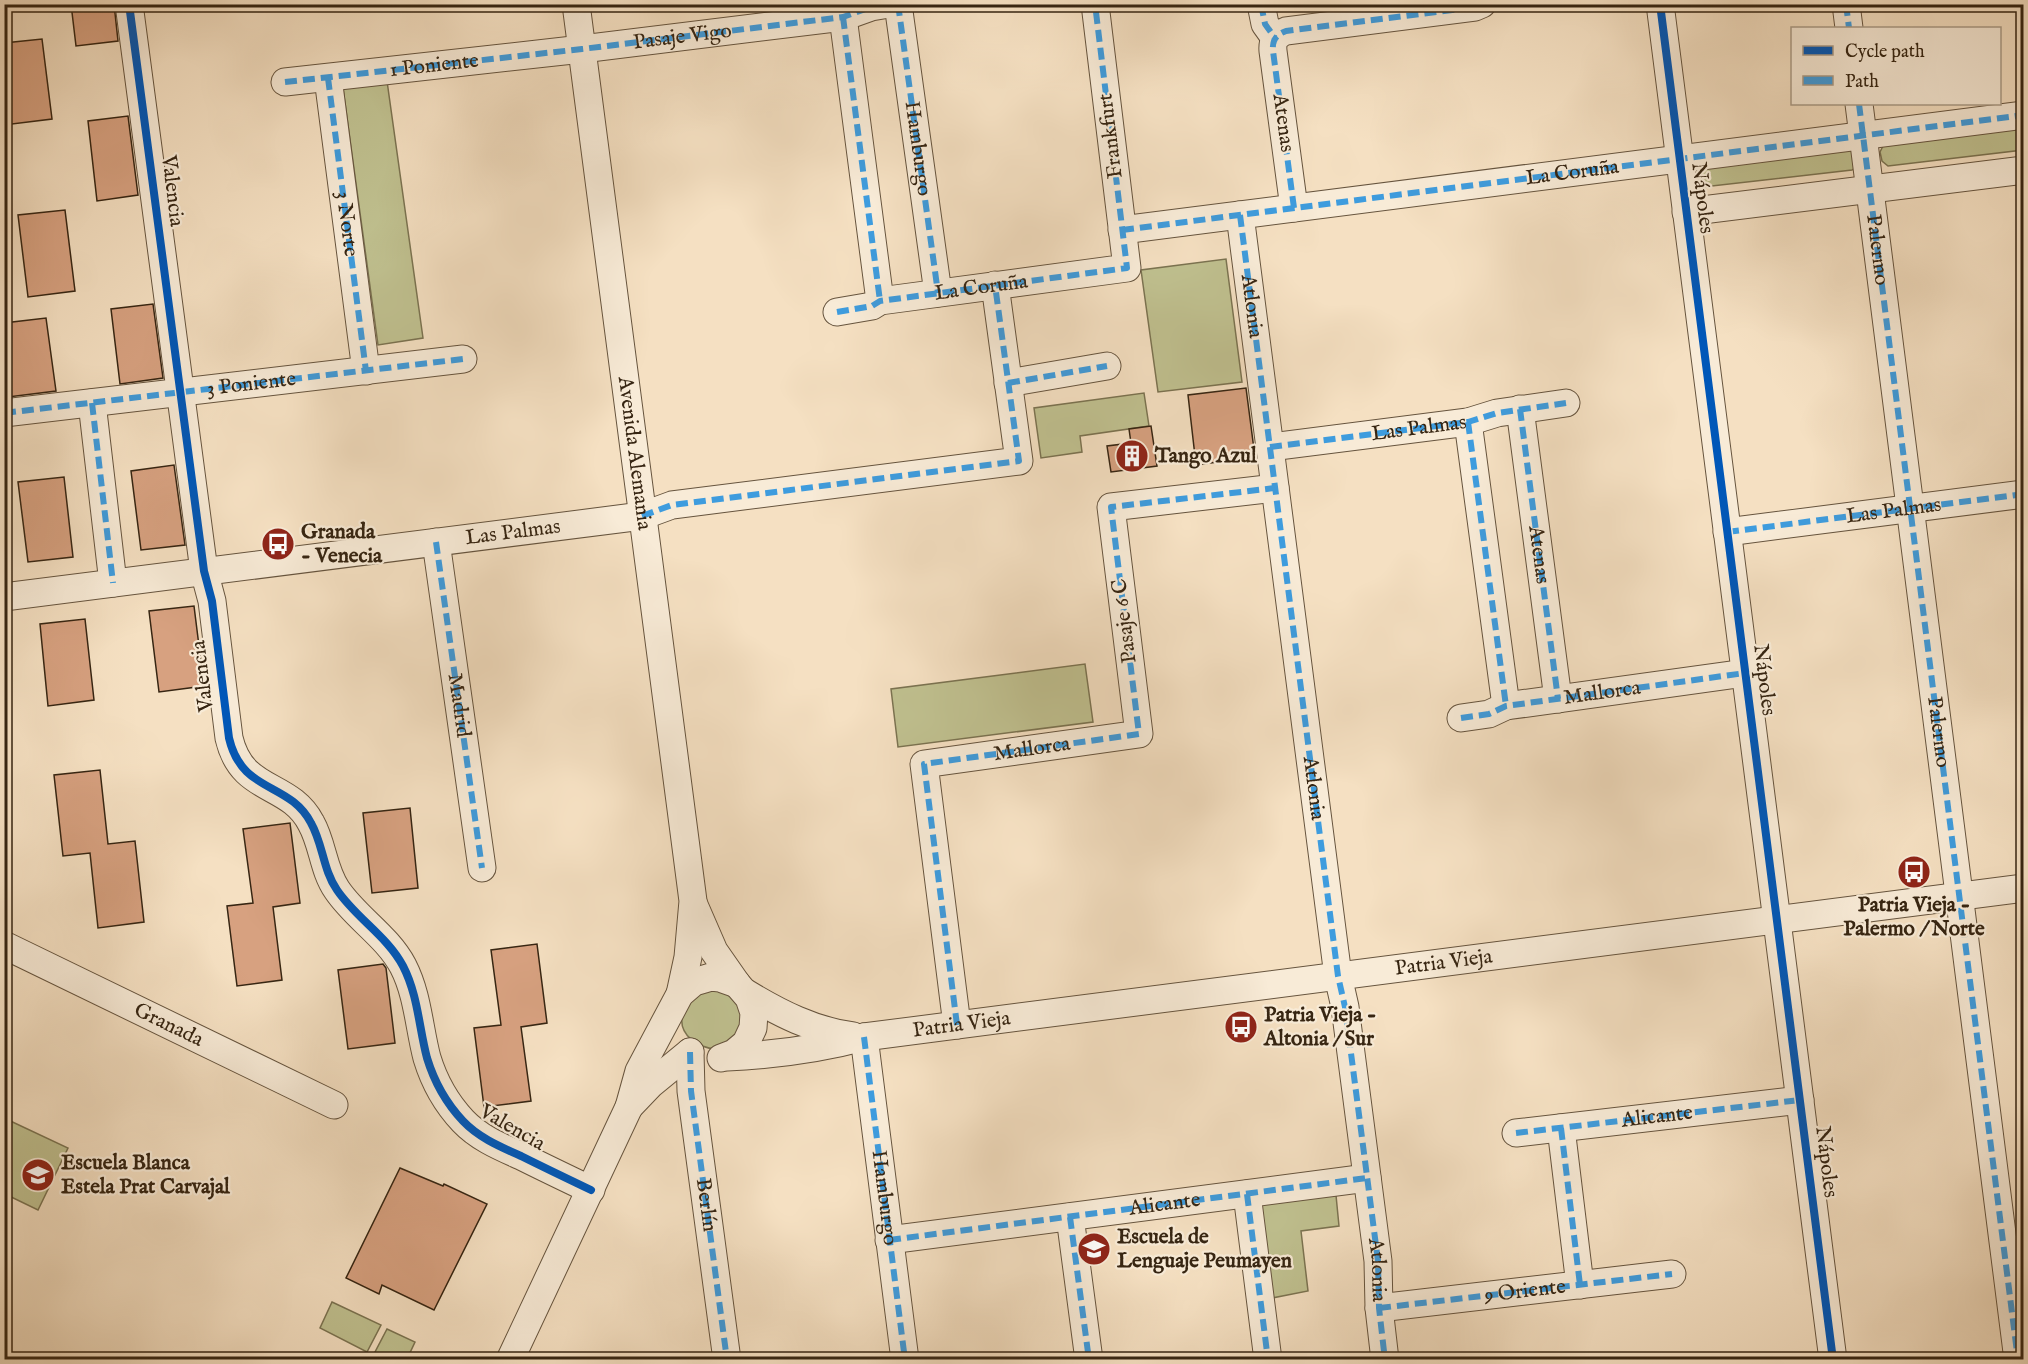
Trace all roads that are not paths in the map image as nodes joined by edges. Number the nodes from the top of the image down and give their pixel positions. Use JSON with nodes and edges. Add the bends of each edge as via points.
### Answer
{"nodes":[{"id":1,"x":129,"y":4,"type":"edge"},
{"id":2,"x":576,"y":4,"type":"edge"},
{"id":3,"x":889,"y":4,"type":"edge"},
{"id":4,"x":898,"y":4,"type":"edge"},
{"id":5,"x":1095,"y":4,"type":"edge"},
{"id":6,"x":1261,"y":4,"type":"edge"},
{"id":7,"x":1482,"y":4,"type":"edge"},
{"id":8,"x":1660,"y":4,"type":"edge"},
{"id":9,"x":1846,"y":4,"type":"edge"},
{"id":10,"x":843,"y":17,"type":"junction"},
{"id":11,"x":1849,"y":27,"type":"edge"},
{"id":12,"x":1275,"y":38,"type":"junction"},
{"id":13,"x":582,"y":49,"type":"junction"},
{"id":14,"x":328,"y":78,"type":"junction"},
{"id":15,"x":285,"y":82,"type":"dead end"},
{"id":16,"x":1859,"y":105,"type":"edge"},
{"id":17,"x":2024,"y":115,"type":"edge"},
{"id":18,"x":1863,"y":135,"type":"junction"},
{"id":19,"x":1679,"y":159,"type":"junction"},
{"id":20,"x":2024,"y":170,"type":"edge"},
{"id":21,"x":1870,"y":189,"type":"junction"},
{"id":22,"x":1294,"y":208,"type":"junction"},
{"id":23,"x":1686,"y":212,"type":"junction"},
{"id":24,"x":1240,"y":215,"type":"junction"},
{"id":25,"x":1122,"y":230,"type":"junction"},
{"id":26,"x":1127,"y":267,"type":"joint"},
{"id":27,"x":995,"y":285,"type":"junction"},
{"id":28,"x":938,"y":293,"type":"junction"},
{"id":29,"x":880,"y":301,"type":"junction"},
{"id":30,"x":837,"y":312,"type":"dead end"},
{"id":31,"x":464,"y":359,"type":"dead end"},
{"id":32,"x":1107,"y":366,"type":"dead end"},
{"id":33,"x":366,"y":371,"type":"junction"},
{"id":34,"x":1008,"y":383,"type":"junction"},
{"id":35,"x":180,"y":393,"type":"junction"},
{"id":36,"x":92,"y":403,"type":"junction"},
{"id":37,"x":1566,"y":403,"type":"dead end"},
{"id":38,"x":1520,"y":409,"type":"junction"},
{"id":39,"x":4,"y":413,"type":"edge"},
{"id":40,"x":1468,"y":422,"type":"junction"},
{"id":41,"x":1270,"y":447,"type":"junction"},
{"id":42,"x":1275,"y":488,"type":"junction"},
{"id":43,"x":2024,"y":494,"type":"edge"},
{"id":44,"x":1910,"y":508,"type":"junction"},
{"id":45,"x":642,"y":516,"type":"junction"},
{"id":46,"x":1727,"y":532,"type":"junction"},
{"id":47,"x":435,"y":542,"type":"junction"},
{"id":48,"x":204,"y":571,"type":"junction"},
{"id":49,"x":113,"y":583,"type":"junction"},
{"id":50,"x":4,"y":597,"type":"edge"},
{"id":51,"x":1745,"y":673,"type":"junction"},
{"id":52,"x":1558,"y":699,"type":"junction"},
{"id":53,"x":1506,"y":706,"type":"junction"},
{"id":54,"x":1461,"y":718,"type":"dead end"},
{"id":55,"x":1139,"y":734,"type":"joint"},
{"id":56,"x":482,"y":868,"type":"dead end"},
{"id":57,"x":2024,"y":888,"type":"edge"},
{"id":58,"x":1959,"y":896,"type":"junction"},
{"id":59,"x":693,"y":901,"type":"junction"},
{"id":60,"x":1777,"y":920,"type":"junction"},
{"id":61,"x":4,"y":945,"type":"edge"},
{"id":62,"x":1338,"y":976,"type":"junction"},
{"id":63,"x":741,"y":988,"type":"junction"},
{"id":64,"x":677,"y":1002,"type":"junction"},
{"id":65,"x":957,"y":1025,"type":"junction"},
{"id":66,"x":864,"y":1037,"type":"junction"},
{"id":67,"x":690,"y":1052,"type":"junction"},
{"id":68,"x":727,"y":1057,"type":"junction"},
{"id":69,"x":1800,"y":1100,"type":"junction"},
{"id":70,"x":334,"y":1105,"type":"dead end"},
{"id":71,"x":629,"y":1107,"type":"junction"},
{"id":72,"x":1561,"y":1128,"type":"junction"},
{"id":73,"x":1516,"y":1133,"type":"dead end"},
{"id":74,"x":1367,"y":1178,"type":"junction"},
{"id":75,"x":591,"y":1190,"type":"junction"},
{"id":76,"x":1247,"y":1194,"type":"junction"},
{"id":77,"x":1070,"y":1217,"type":"junction"},
{"id":78,"x":890,"y":1240,"type":"junction"},
{"id":79,"x":1672,"y":1274,"type":"dead end"},
{"id":80,"x":1580,"y":1285,"type":"junction"},
{"id":81,"x":1379,"y":1308,"type":"junction"},
{"id":82,"x":510,"y":1359,"type":"edge"},
{"id":83,"x":726,"y":1359,"type":"edge"},
{"id":84,"x":905,"y":1359,"type":"edge"},
{"id":85,"x":1089,"y":1359,"type":"edge"},
{"id":86,"x":1268,"y":1359,"type":"edge"},
{"id":87,"x":1385,"y":1359,"type":"edge"},
{"id":88,"x":1833,"y":1359,"type":"edge"},
{"id":89,"x":2018,"y":1359,"type":"edge"}],
"edges":[{"from":1,"to":35,"type":"street","name":"Valencia"},
{"from":2,"to":13,"type":"street","name":"Avenida Alemania"},
{"from":3,"to":10,"type":"street","name":"Pasaje Vigo"},
{"from":4,"to":28,"type":"street","name":"Hamburgo"},
{"from":5,"to":25,"type":"street","name":"Frankfurt"},
{"from":6,"to":12,"type":"street","name":"Atenas","via":[[1264,24]]},
{"from":7,"to":12,"type":"street","via":[[1286,31]]},
{"from":8,"to":19,"type":"street","name":"Nápoles"},
{"from":9,"to":11,"type":"street"},
{"from":10,"to":13,"type":"street","name":"Pasaje Vigo"},
{"from":10,"to":29,"type":"street"},
{"from":12,"to":22,"type":"street","name":"Atenas","via":[[1272,44]]},
{"from":13,"to":14,"type":"street","name":"1 Poniente"},
{"from":13,"to":45,"type":"street","name":"Avenida Alemania"},
{"from":14,"to":15,"type":"street","name":"1 Poniente"},
{"from":14,"to":33,"type":"street","name":"3 Norte"},
{"from":16,"to":18,"type":"street","name":"Palermo"},
{"from":17,"to":18,"type":"street","name":"La Coruña"},
{"from":18,"to":19,"type":"street","name":"La Coruña"},
{"from":18,"to":21,"type":"street","name":"Palermo"},
{"from":19,"to":22,"type":"street","name":"La Coruña"},
{"from":19,"to":23,"type":"street","name":"Nápoles"},
{"from":20,"to":21,"type":"street"},
{"from":21,"to":23,"type":"street"},
{"from":21,"to":44,"type":"street","name":"Palermo"},
{"from":22,"to":24,"type":"street","name":"La Coruña"},
{"from":23,"to":46,"type":"street","name":"Nápoles"},
{"from":24,"to":25,"type":"street","name":"La Coruña"},
{"from":24,"to":41,"type":"street","name":"Atlonia"},
{"from":25,"to":26,"type":"street","name":"Frankfurt"},
{"from":26,"to":27,"type":"street","name":"La Coruña"},
{"from":27,"to":28,"type":"street","name":"La Coruña"},
{"from":27,"to":34,"type":"street"},
{"from":28,"to":29,"type":"street","name":"La Coruña"},
{"from":29,"to":30,"type":"street","name":"La Coruña"},
{"from":31,"to":33,"type":"street","name":"3 Poniente"},
{"from":32,"to":34,"type":"street"},
{"from":33,"to":35,"type":"street","name":"3 Poniente"},
{"from":34,"to":45,"type":"street","name":"Las Palmas","via":[[1019,461],[672,505]]},
{"from":35,"to":36,"type":"street","name":"3 Poniente"},
{"from":35,"to":48,"type":"street","name":"Valencia"},
{"from":36,"to":39,"type":"street","name":"3 Poniente"},
{"from":36,"to":49,"type":"street"},
{"from":37,"to":38,"type":"street","name":"Las Palmas"},
{"from":38,"to":40,"type":"street","name":"Las Palmas"},
{"from":38,"to":52,"type":"street","name":"Atenas"},
{"from":40,"to":41,"type":"street","name":"Las Palmas"},
{"from":40,"to":53,"type":"street"},
{"from":41,"to":42,"type":"street","name":"Atlonia"},
{"from":42,"to":55,"type":"street","name":"Pasaje 6 C","via":[[1111,507]]},
{"from":42,"to":62,"type":"street","name":"Atlonia"},
{"from":43,"to":44,"type":"street","name":"Las Palmas"},
{"from":44,"to":46,"type":"street","name":"Las Palmas"},
{"from":44,"to":58,"type":"street","name":"Palermo"},
{"from":45,"to":47,"type":"street","name":"Las Palmas"},
{"from":45,"to":59,"type":"street","name":"Avenida Alemania"},
{"from":46,"to":51,"type":"street","name":"Nápoles"},
{"from":47,"to":48,"type":"street","name":"Las Palmas"},
{"from":47,"to":56,"type":"street","name":"Madrid"},
{"from":48,"to":49,"type":"street","name":"Las Palmas"},
{"from":48,"to":75,"type":"street","name":"Valencia","via":[[212,601],[232,752],[246,773],[292,800],[308,816],[335,888],[403,966],[429,1065],[440,1089],[477,1134]]},
{"from":49,"to":50,"type":"street","name":"Las Palmas"},
{"from":51,"to":52,"type":"street","name":"Mallorca"},
{"from":51,"to":60,"type":"street","name":"Nápoles"},
{"from":52,"to":53,"type":"street","name":"Mallorca"},
{"from":53,"to":54,"type":"street","name":"Mallorca","via":[[1489,714]]},
{"from":55,"to":65,"type":"street","name":"Mallorca","via":[[924,764]]},
{"from":57,"to":58,"type":"street","name":"Patria Vieja"},
{"from":58,"to":60,"type":"street","name":"Patria Vieja"},
{"from":58,"to":89,"type":"street","name":"Palermo"},
{"from":59,"to":63,"type":"street","name":"Avenida Alemania","via":[[714,951]]},
{"from":59,"to":64,"type":"street","name":"Avenida Alemania","via":[[688,957]]},
{"from":60,"to":62,"type":"street","name":"Patria Vieja"},
{"from":60,"to":69,"type":"street","name":"Nápoles"},
{"from":61,"to":70,"type":"street","name":"Granada"},
{"from":62,"to":65,"type":"street","name":"Patria Vieja"},
{"from":62,"to":74,"type":"street","name":"Atlonia"},
{"from":63,"to":64,"type":"street","name":"Avenida Alemania","via":[[729,980],[711,977],[694,982]]},
{"from":63,"to":66,"type":"street","name":"Patria Vieja","via":[[805,1024]]},
{"from":63,"to":68,"type":"street","name":"Avenida Alemania","via":[[754,1013],[753,1028],[746,1043]]},
{"from":64,"to":67,"type":"street","name":"Avenida Alemania","via":[[675,1033]]},
{"from":64,"to":71,"type":"street","name":"Avenida Alemania","via":[[639,1071]]},
{"from":65,"to":66,"type":"street","name":"Patria Vieja"},
{"from":66,"to":68,"type":"street","name":"Patria Vieja","via":[[819,1047]]},
{"from":66,"to":78,"type":"street","name":"Hamburgo"},
{"from":67,"to":68,"type":"street","via":[[712,1059]]},
{"from":67,"to":71,"type":"street","name":"Avenida Alemania"},
{"from":67,"to":83,"type":"street","name":"Berlín","via":[[691,1091]]},
{"from":69,"to":72,"type":"street","name":"Alicante"},
{"from":69,"to":88,"type":"street","name":"Nápoles"},
{"from":71,"to":75,"type":"street","name":"Avenida Alemania"},
{"from":72,"to":73,"type":"street","name":"Alicante"},
{"from":72,"to":80,"type":"street"},
{"from":74,"to":76,"type":"street","name":"Alicante"},
{"from":74,"to":81,"type":"street","name":"Atlonia","via":[[1378,1261]]},
{"from":75,"to":82,"type":"street","name":"Avenida Alemania"},
{"from":76,"to":77,"type":"street","name":"Alicante"},
{"from":76,"to":86,"type":"street"},
{"from":77,"to":78,"type":"street","name":"Alicante"},
{"from":77,"to":85,"type":"street"},
{"from":78,"to":84,"type":"street","name":"Hamburgo"},
{"from":79,"to":80,"type":"street","name":"9 Oriente"},
{"from":80,"to":81,"type":"street","name":"9 Oriente"},
{"from":81,"to":87,"type":"street","name":"Atlonia"}]}
